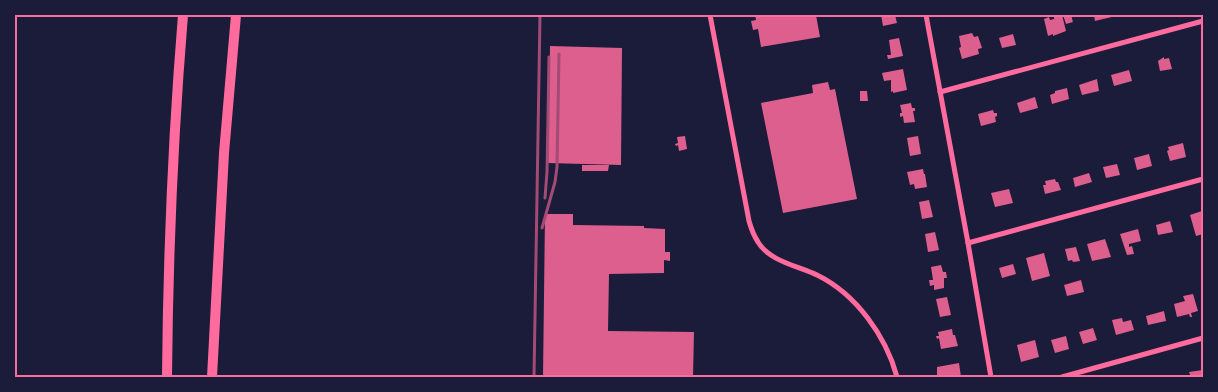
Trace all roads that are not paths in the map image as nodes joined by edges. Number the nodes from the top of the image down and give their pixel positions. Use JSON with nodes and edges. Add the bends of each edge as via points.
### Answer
{"nodes":[{"id":1,"x":183,"y":15,"type":"edge"},
{"id":2,"x":236,"y":15,"type":"edge"},
{"id":3,"x":710,"y":15,"type":"edge"},
{"id":4,"x":926,"y":15,"type":"edge"},
{"id":5,"x":1203,"y":21,"type":"edge"},
{"id":6,"x":940,"y":92,"type":"junction"},
{"id":7,"x":1203,"y":179,"type":"edge"},
{"id":8,"x":968,"y":243,"type":"junction"},
{"id":9,"x":1203,"y":338,"type":"edge"},
{"id":10,"x":167,"y":377,"type":"edge"},
{"id":11,"x":212,"y":377,"type":"edge"},
{"id":12,"x":897,"y":377,"type":"edge"},
{"id":13,"x":991,"y":377,"type":"edge"},
{"id":14,"x":1062,"y":377,"type":"edge"}],
"edges":[{"from":1,"to":10,"type":"highway","via":[[172,189]]},
{"from":2,"to":11,"type":"highway","via":[[224,153]]},
{"from":3,"to":12,"type":"street","via":[[748,221],[758,243],[772,256],[818,275],[841,290],[880,336]]},
{"from":4,"to":6,"type":"street"},
{"from":5,"to":6,"type":"street"},
{"from":6,"to":8,"type":"street"},
{"from":7,"to":8,"type":"street"},
{"from":8,"to":13,"type":"street"},
{"from":9,"to":14,"type":"street"}]}
